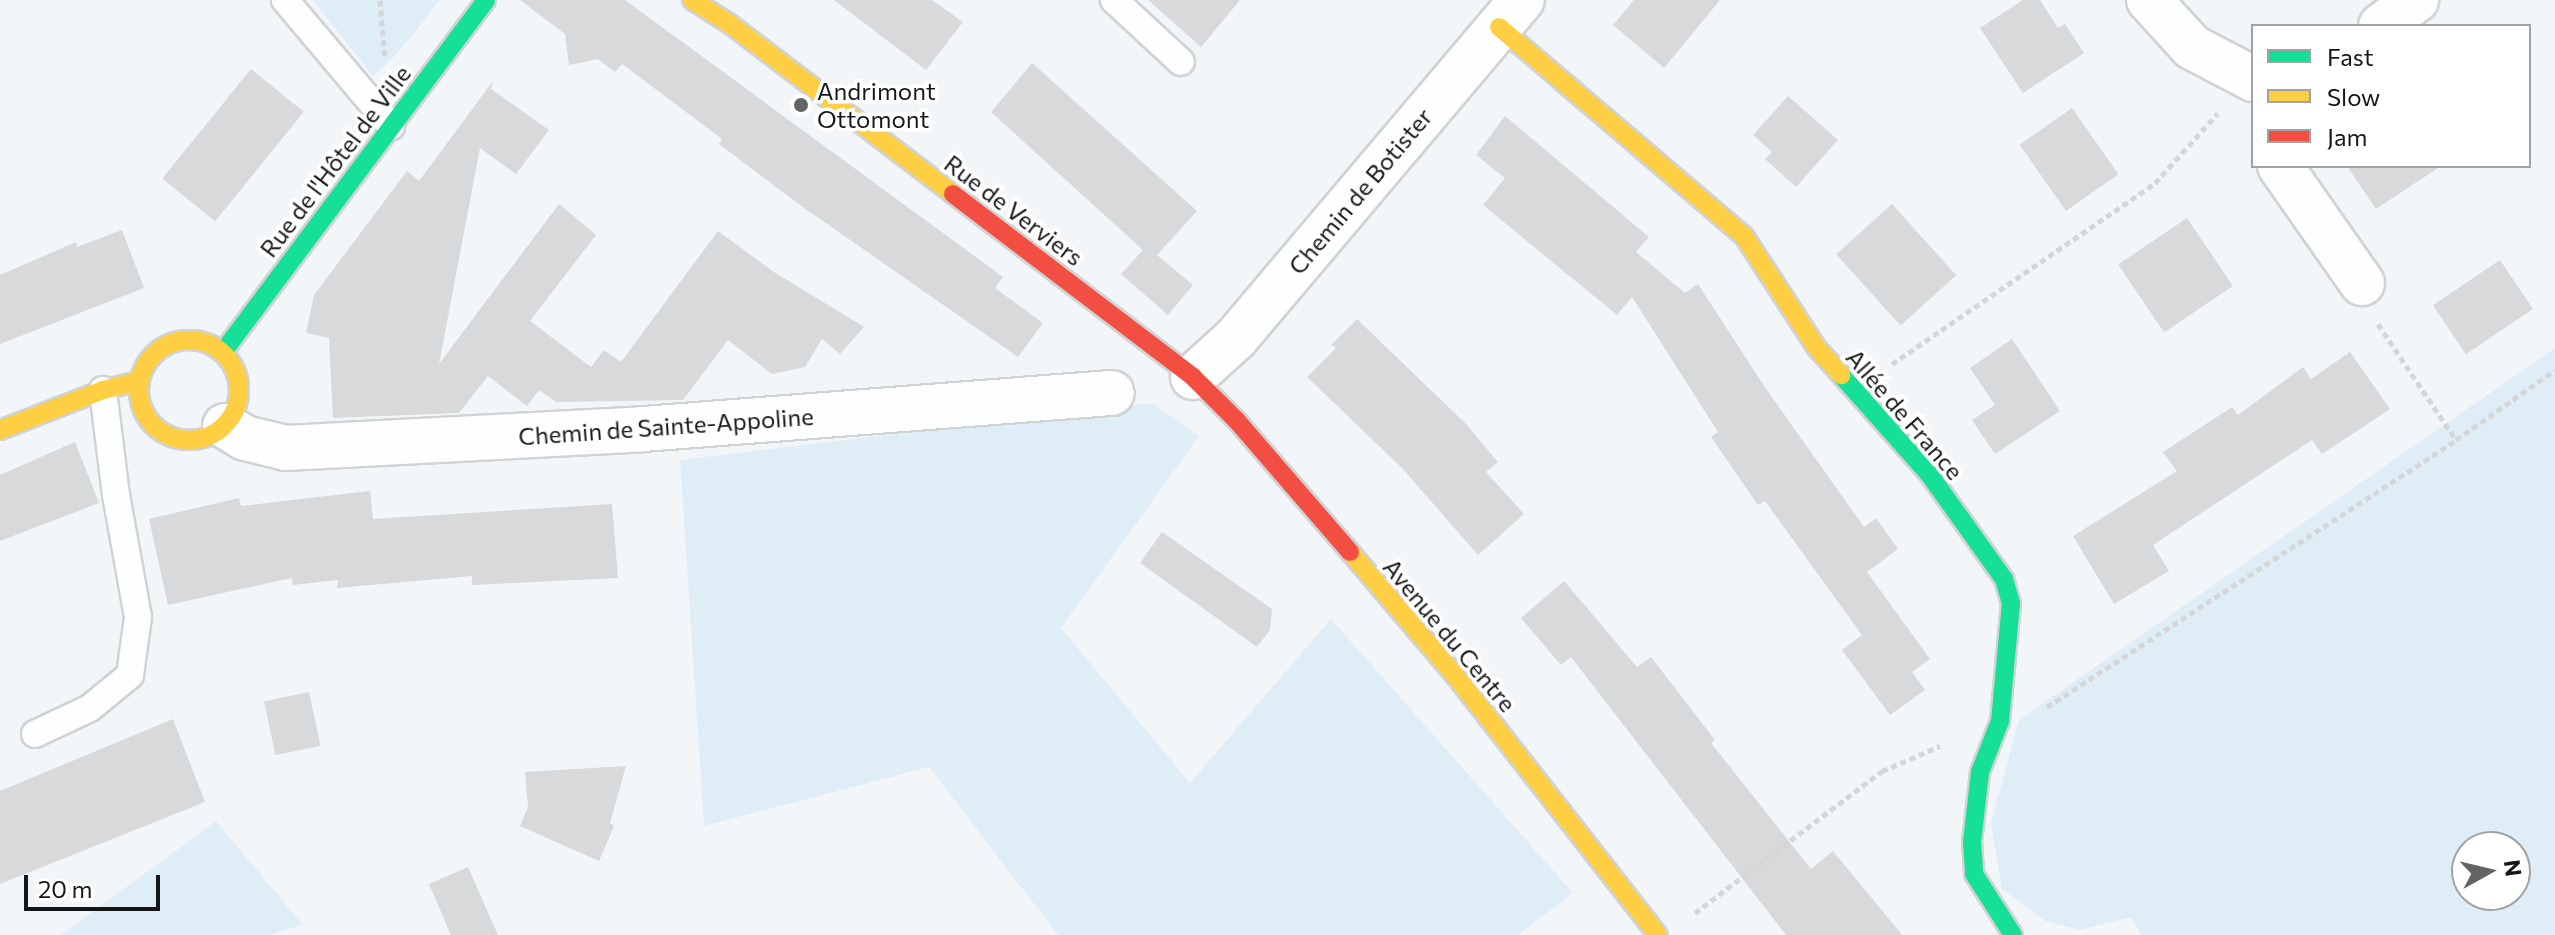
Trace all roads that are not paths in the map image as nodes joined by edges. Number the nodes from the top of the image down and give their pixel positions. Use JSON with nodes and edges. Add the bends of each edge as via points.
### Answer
{"nodes":[{"id":1,"x":285,"y":0,"type":"edge"},
{"id":2,"x":486,"y":0,"type":"edge"},
{"id":3,"x":692,"y":0,"type":"edge"},
{"id":4,"x":708,"y":0,"type":"edge"},
{"id":5,"x":1114,"y":0,"type":"edge"},
{"id":6,"x":2149,"y":0,"type":"edge"},
{"id":7,"x":2416,"y":0,"type":"edge"},
{"id":8,"x":1510,"y":14,"type":"edge"},
{"id":9,"x":730,"y":24,"type":"junction"},
{"id":10,"x":2384,"y":24,"type":"edge"},
{"id":11,"x":1181,"y":62,"type":"dead end"},
{"id":12,"x":2251,"y":84,"type":"edge"},
{"id":13,"x":391,"y":126,"type":"junction"},
{"id":14,"x":2281,"y":168,"type":"edge"},
{"id":15,"x":2362,"y":283,"type":"road end"},
{"id":16,"x":223,"y":352,"type":"junction"},
{"id":17,"x":1193,"y":377,"type":"junction"},
{"id":18,"x":139,"y":381,"type":"junction"},
{"id":19,"x":103,"y":390,"type":"junction"},
{"id":20,"x":1112,"y":393,"type":"dead end"},
{"id":21,"x":225,"y":426,"type":"junction"},
{"id":22,"x":0,"y":430,"type":"edge"},
{"id":23,"x":35,"y":734,"type":"dead end"},
{"id":24,"x":1658,"y":935,"type":"edge"},
{"id":25,"x":2013,"y":935,"type":"edge"}],
"edges":[{"from":1,"to":13,"type":"lane"},
{"from":2,"to":13,"type":"street","name":"Rue de l'Hôtel de Ville"},
{"from":3,"to":9,"type":"street","name":"Rue de Verviers"},
{"from":4,"to":9,"type":"street","name":"Rue de Verviers"},
{"from":5,"to":11,"type":"lane"},
{"from":6,"to":12,"type":"street","via":[[2192,47]]},
{"from":7,"to":10,"type":"street"},
{"from":8,"to":17,"type":"street","name":"Chemin de Botister","via":[[1236,338]]},
{"from":8,"to":25,"type":"street","name":"Allée de France","via":[[1744,236],[1816,347],[1929,474],[2004,579],[2011,603],[2000,721],[1980,772],[1972,842],[1974,874]]},
{"from":9,"to":17,"type":"street","name":"Rue de Verviers"},
{"from":13,"to":16,"type":"street","name":"Rue de l'Hôtel de Ville"},
{"from":14,"to":15,"type":"street"},
{"from":16,"to":18,"type":"street","via":[[205,341],[183,340],[163,347],[147,362]]},
{"from":16,"to":21,"type":"street","via":[[240,388],[237,408]]},
{"from":17,"to":24,"type":"street","name":"Avenue du Centre","via":[[1237,421],[1454,674]]},
{"from":18,"to":19,"type":"street"},
{"from":18,"to":21,"type":"street","via":[[140,400],[159,430],[193,440]]},
{"from":19,"to":22,"type":"street"},
{"from":19,"to":23,"type":"lane","via":[[138,617],[130,675],[90,708]]},
{"from":20,"to":21,"type":"street","name":"Chemin de Sainte-Appoline","via":[[643,429],[286,448],[245,438]]}]}
